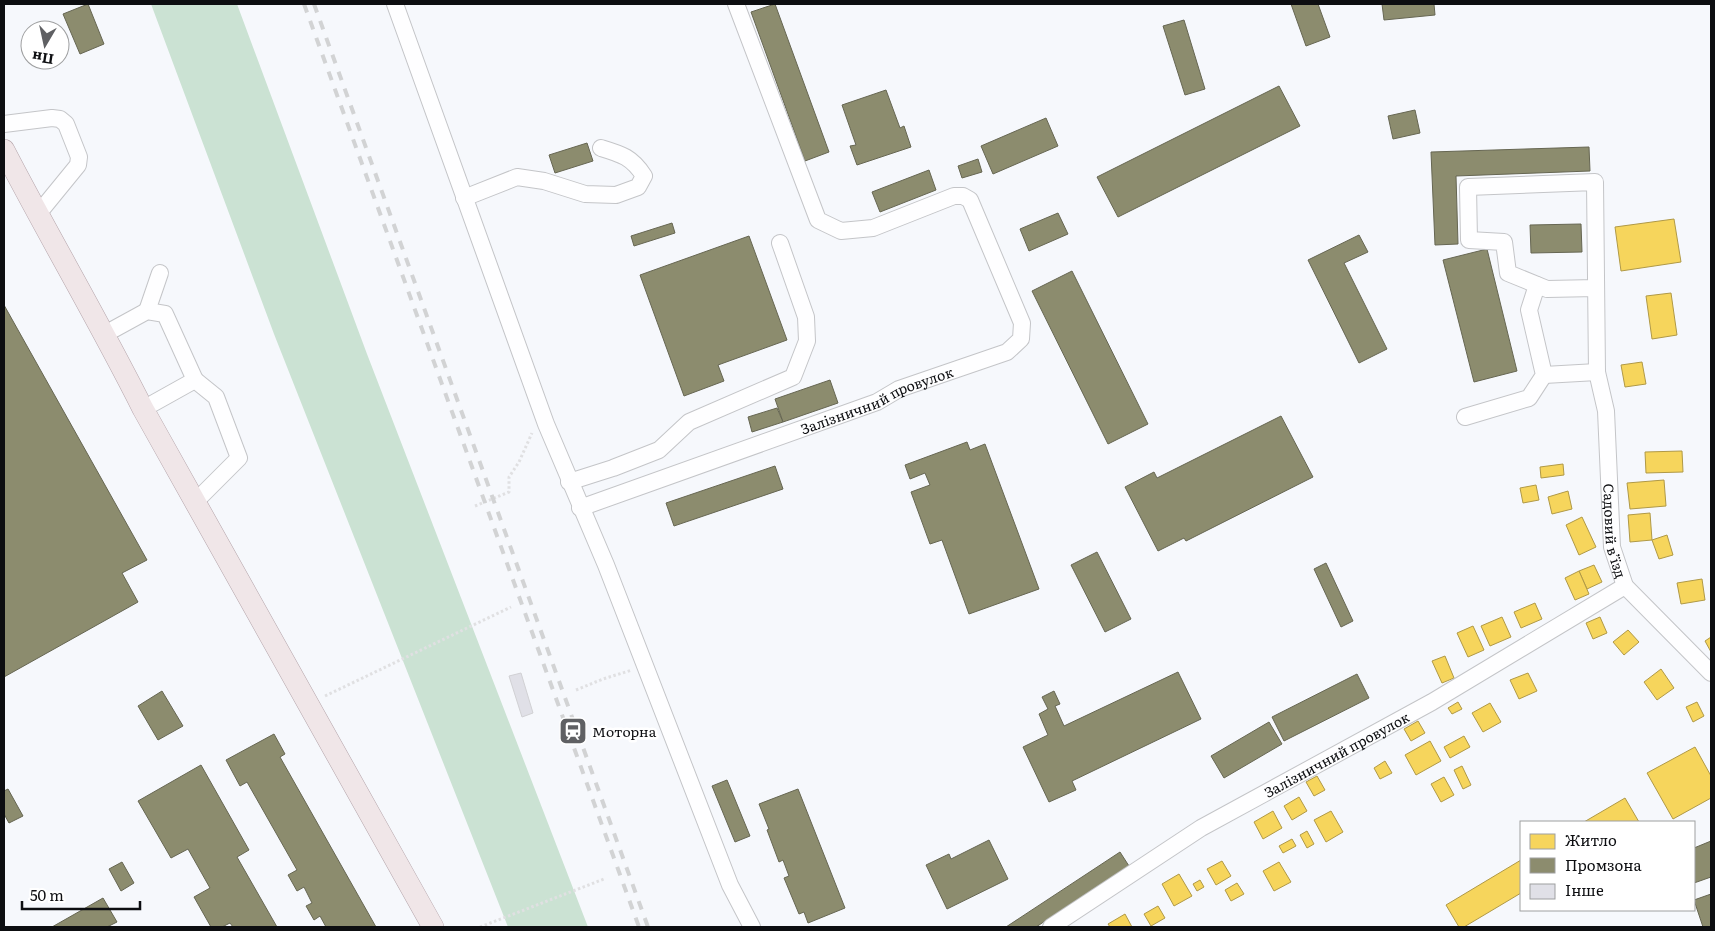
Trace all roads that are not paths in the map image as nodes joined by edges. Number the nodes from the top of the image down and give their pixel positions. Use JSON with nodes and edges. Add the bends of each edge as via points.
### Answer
{"nodes":[{"id":1,"x":395,"y":4,"type":"edge"},
{"id":2,"x":736,"y":4,"type":"edge"},
{"id":3,"x":4,"y":124,"type":"edge"},
{"id":4,"x":601,"y":148,"type":"dead end"},
{"id":5,"x":4,"y":150,"type":"edge"},
{"id":6,"x":464,"y":198,"type":"junction"},
{"id":7,"x":38,"y":214,"type":"junction"},
{"id":8,"x":780,"y":243,"type":"dead end"},
{"id":9,"x":160,"y":273,"type":"dead end"},
{"id":10,"x":1536,"y":285,"type":"junction"},
{"id":11,"x":1596,"y":288,"type":"junction"},
{"id":12,"x":146,"y":311,"type":"junction"},
{"id":13,"x":105,"y":334,"type":"junction"},
{"id":14,"x":1597,"y":372,"type":"junction"},
{"id":15,"x":1544,"y":375,"type":"junction"},
{"id":16,"x":195,"y":380,"type":"junction"},
{"id":17,"x":143,"y":409,"type":"junction"},
{"id":18,"x":1465,"y":418,"type":"dead end"},
{"id":19,"x":569,"y":482,"type":"junction"},
{"id":20,"x":196,"y":501,"type":"junction"},
{"id":21,"x":580,"y":508,"type":"junction"},
{"id":22,"x":1625,"y":586,"type":"junction"},
{"id":23,"x":1711,"y":673,"type":"edge"},
{"id":24,"x":433,"y":927,"type":"edge"},
{"id":25,"x":752,"y":927,"type":"edge"},
{"id":26,"x":1051,"y":927,"type":"edge"}],
"edges":[{"from":1,"to":6,"type":"street"},
{"from":2,"to":21,"type":"street","name":"Залізничний провулок","via":[[818,220],[841,231],[873,228],[954,196],[970,200],[1022,323],[1021,339],[1007,352],[899,389],[877,402]]},
{"from":3,"to":7,"type":"street","via":[[60,119],[66,124],[79,157],[78,165]]},
{"from":4,"to":6,"type":"street","via":[[636,163],[644,176],[638,186],[616,195],[585,194],[544,181],[517,177]]},
{"from":5,"to":7,"type":"main road"},
{"from":6,"to":19,"type":"street"},
{"from":7,"to":13,"type":"main road"},
{"from":8,"to":19,"type":"street","via":[[806,316],[807,341],[793,377],[689,422],[659,450]]},
{"from":9,"to":12,"type":"street"},
{"from":10,"to":11,"type":"street","via":[[1547,289]]},
{"from":10,"to":11,"type":"street","name":"Садовий в’їзд","via":[[1508,273],[1504,242],[1469,240],[1468,187],[1595,182]]},
{"from":10,"to":15,"type":"street","via":[[1529,310]]},
{"from":11,"to":14,"type":"street","name":"Садовий в’їзд"},
{"from":12,"to":13,"type":"street"},
{"from":12,"to":16,"type":"street","via":[[165,314]]},
{"from":13,"to":17,"type":"main road"},
{"from":14,"to":15,"type":"street"},
{"from":14,"to":22,"type":"street","name":"Садовий в’їзд","via":[[1606,411],[1612,547]]},
{"from":15,"to":18,"type":"street","via":[[1529,398]]},
{"from":16,"to":17,"type":"street"},
{"from":16,"to":20,"type":"street","via":[[216,397],[239,458]]},
{"from":17,"to":20,"type":"main road"},
{"from":19,"to":21,"type":"street"},
{"from":20,"to":24,"type":"main road"},
{"from":21,"to":25,"type":"street","via":[[606,565],[730,885]]},
{"from":22,"to":23,"type":"street","name":"Садовий в’їзд"},
{"from":22,"to":26,"type":"street","name":"Залізничний провулок","via":[[1432,702],[1201,828]]}]}
